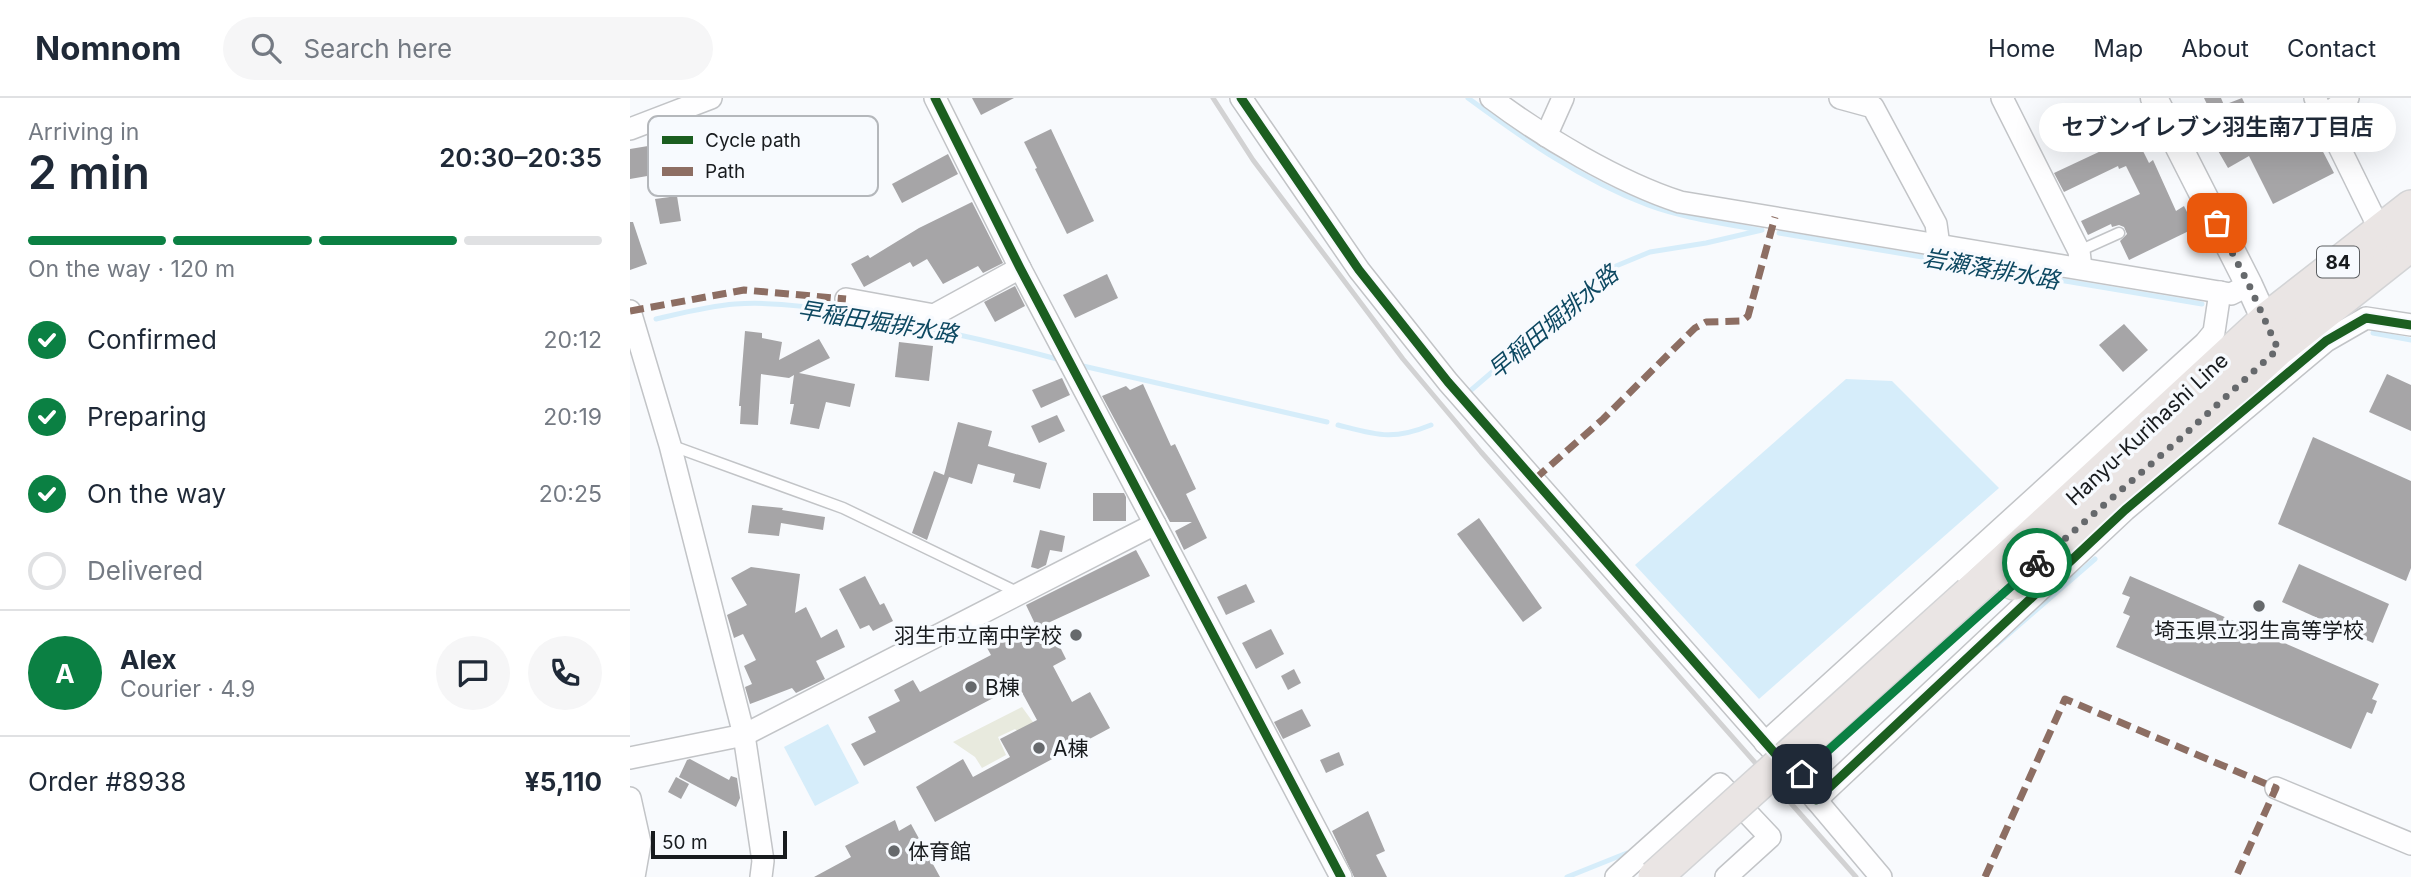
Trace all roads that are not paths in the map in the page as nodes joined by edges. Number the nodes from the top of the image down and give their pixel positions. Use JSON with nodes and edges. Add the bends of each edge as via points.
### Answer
{"nodes":[{"id":1,"x":711,"y":98,"type":"edge"},
{"id":2,"x":935,"y":98,"type":"edge"},
{"id":3,"x":1241,"y":98,"type":"edge"},
{"id":4,"x":1490,"y":98,"type":"edge"},
{"id":5,"x":1563,"y":98,"type":"edge"},
{"id":6,"x":1840,"y":98,"type":"edge"},
{"id":7,"x":2002,"y":98,"type":"edge"},
{"id":8,"x":2154,"y":98,"type":"edge"},
{"id":9,"x":2348,"y":98,"type":"edge"},
{"id":10,"x":1871,"y":102,"type":"edge"},
{"id":11,"x":2319,"y":107,"type":"edge"},
{"id":12,"x":664,"y":116,"type":"edge"},
{"id":13,"x":648,"y":122,"type":"edge"},
{"id":14,"x":630,"y":129,"type":"edge"},
{"id":15,"x":1546,"y":136,"type":"junction"},
{"id":16,"x":2411,"y":207,"type":"edge"},
{"id":17,"x":2380,"y":229,"type":"junction"},
{"id":18,"x":2119,"y":233,"type":"dead end"},
{"id":19,"x":2411,"y":244,"type":"edge"},
{"id":20,"x":1940,"y":246,"type":"junction"},
{"id":21,"x":2080,"y":259,"type":"junction"},
{"id":22,"x":1020,"y":268,"type":"junction"},
{"id":23,"x":2249,"y":285,"type":"junction"},
{"id":24,"x":2220,"y":292,"type":"junction"},
{"id":25,"x":846,"y":299,"type":"dead end"},
{"id":26,"x":630,"y":311,"type":"edge"},
{"id":27,"x":2411,"y":325,"type":"edge"},
{"id":28,"x":2277,"y":347,"type":"junction"},
{"id":29,"x":670,"y":445,"type":"junction"},
{"id":30,"x":1155,"y":524,"type":"junction"},
{"id":31,"x":1019,"y":593,"type":"junction"},
{"id":32,"x":1977,"y":601,"type":"junction"},
{"id":33,"x":744,"y":735,"type":"junction"},
{"id":34,"x":1765,"y":743,"type":"junction"},
{"id":35,"x":630,"y":758,"type":"edge"},
{"id":36,"x":2276,"y":788,"type":"dead end"},
{"id":37,"x":1815,"y":800,"type":"junction"},
{"id":38,"x":631,"y":806,"type":"edge"},
{"id":39,"x":2411,"y":844,"type":"edge"},
{"id":40,"x":634,"y":877,"type":"edge"},
{"id":41,"x":761,"y":877,"type":"edge"},
{"id":42,"x":1341,"y":877,"type":"edge"},
{"id":43,"x":1616,"y":877,"type":"edge"},
{"id":44,"x":1655,"y":877,"type":"edge"},
{"id":45,"x":1689,"y":877,"type":"edge"},
{"id":46,"x":1726,"y":877,"type":"edge"},
{"id":47,"x":1881,"y":877,"type":"edge"}],
"edges":[{"from":1,"to":12,"type":"street"},
{"from":2,"to":22,"type":"street"},
{"from":3,"to":34,"type":"street","via":[[1359,270],[1448,382]]},
{"from":4,"to":15,"type":"street"},
{"from":5,"to":15,"type":"street"},
{"from":6,"to":10,"type":"street"},
{"from":7,"to":21,"type":"street"},
{"from":8,"to":23,"type":"street"},
{"from":9,"to":11,"type":"street"},
{"from":10,"to":20,"type":"street","via":[[1936,224]]},
{"from":11,"to":17,"type":"street"},
{"from":13,"to":14,"type":"street"},
{"from":15,"to":20,"type":"street","via":[[1680,202]]},
{"from":16,"to":17,"type":"main road","number":"84"},
{"from":17,"to":28,"type":"main road","number":"84"},
{"from":18,"to":21,"type":"lane"},
{"from":19,"to":28,"type":"main road","number":"84"},
{"from":20,"to":21,"type":"street"},
{"from":21,"to":24,"type":"street"},
{"from":22,"to":25,"type":"street","via":[[934,315]]},
{"from":22,"to":30,"type":"street"},
{"from":23,"to":24,"type":"street","via":[[2231,294]]},
{"from":23,"to":28,"type":"street"},
{"from":24,"to":34,"type":"street","via":[[2214,332],[2205,343]]},
{"from":26,"to":29,"type":"street"},
{"from":27,"to":28,"type":"street","via":[[2367,318],[2326,341]]},
{"from":28,"to":32,"type":"main road","name":"Hanyu-Kurihashi Line","number":"84"},
{"from":28,"to":37,"type":"street","via":[[2124,510]]},
{"from":29,"to":31,"type":"lane","via":[[843,508]]},
{"from":29,"to":33,"type":"street"},
{"from":30,"to":31,"type":"street"},
{"from":30,"to":42,"type":"street"},
{"from":31,"to":33,"type":"street"},
{"from":32,"to":44,"type":"main road","name":"Hanyu-Kurihashi Line","number":"84","bridge":true},
{"from":32,"to":45,"type":"main road","name":"Hanyu-Kurihashi Line","number":"84"},
{"from":33,"to":35,"type":"street"},
{"from":33,"to":41,"type":"street","via":[[763,861]]},
{"from":34,"to":37,"type":"street"},
{"from":36,"to":39,"type":"street"},
{"from":37,"to":47,"type":"street"},
{"from":38,"to":40,"type":"street","via":[[640,843]]},
{"from":43,"to":46,"type":"street","via":[[1720,784],[1770,837]]}]}
